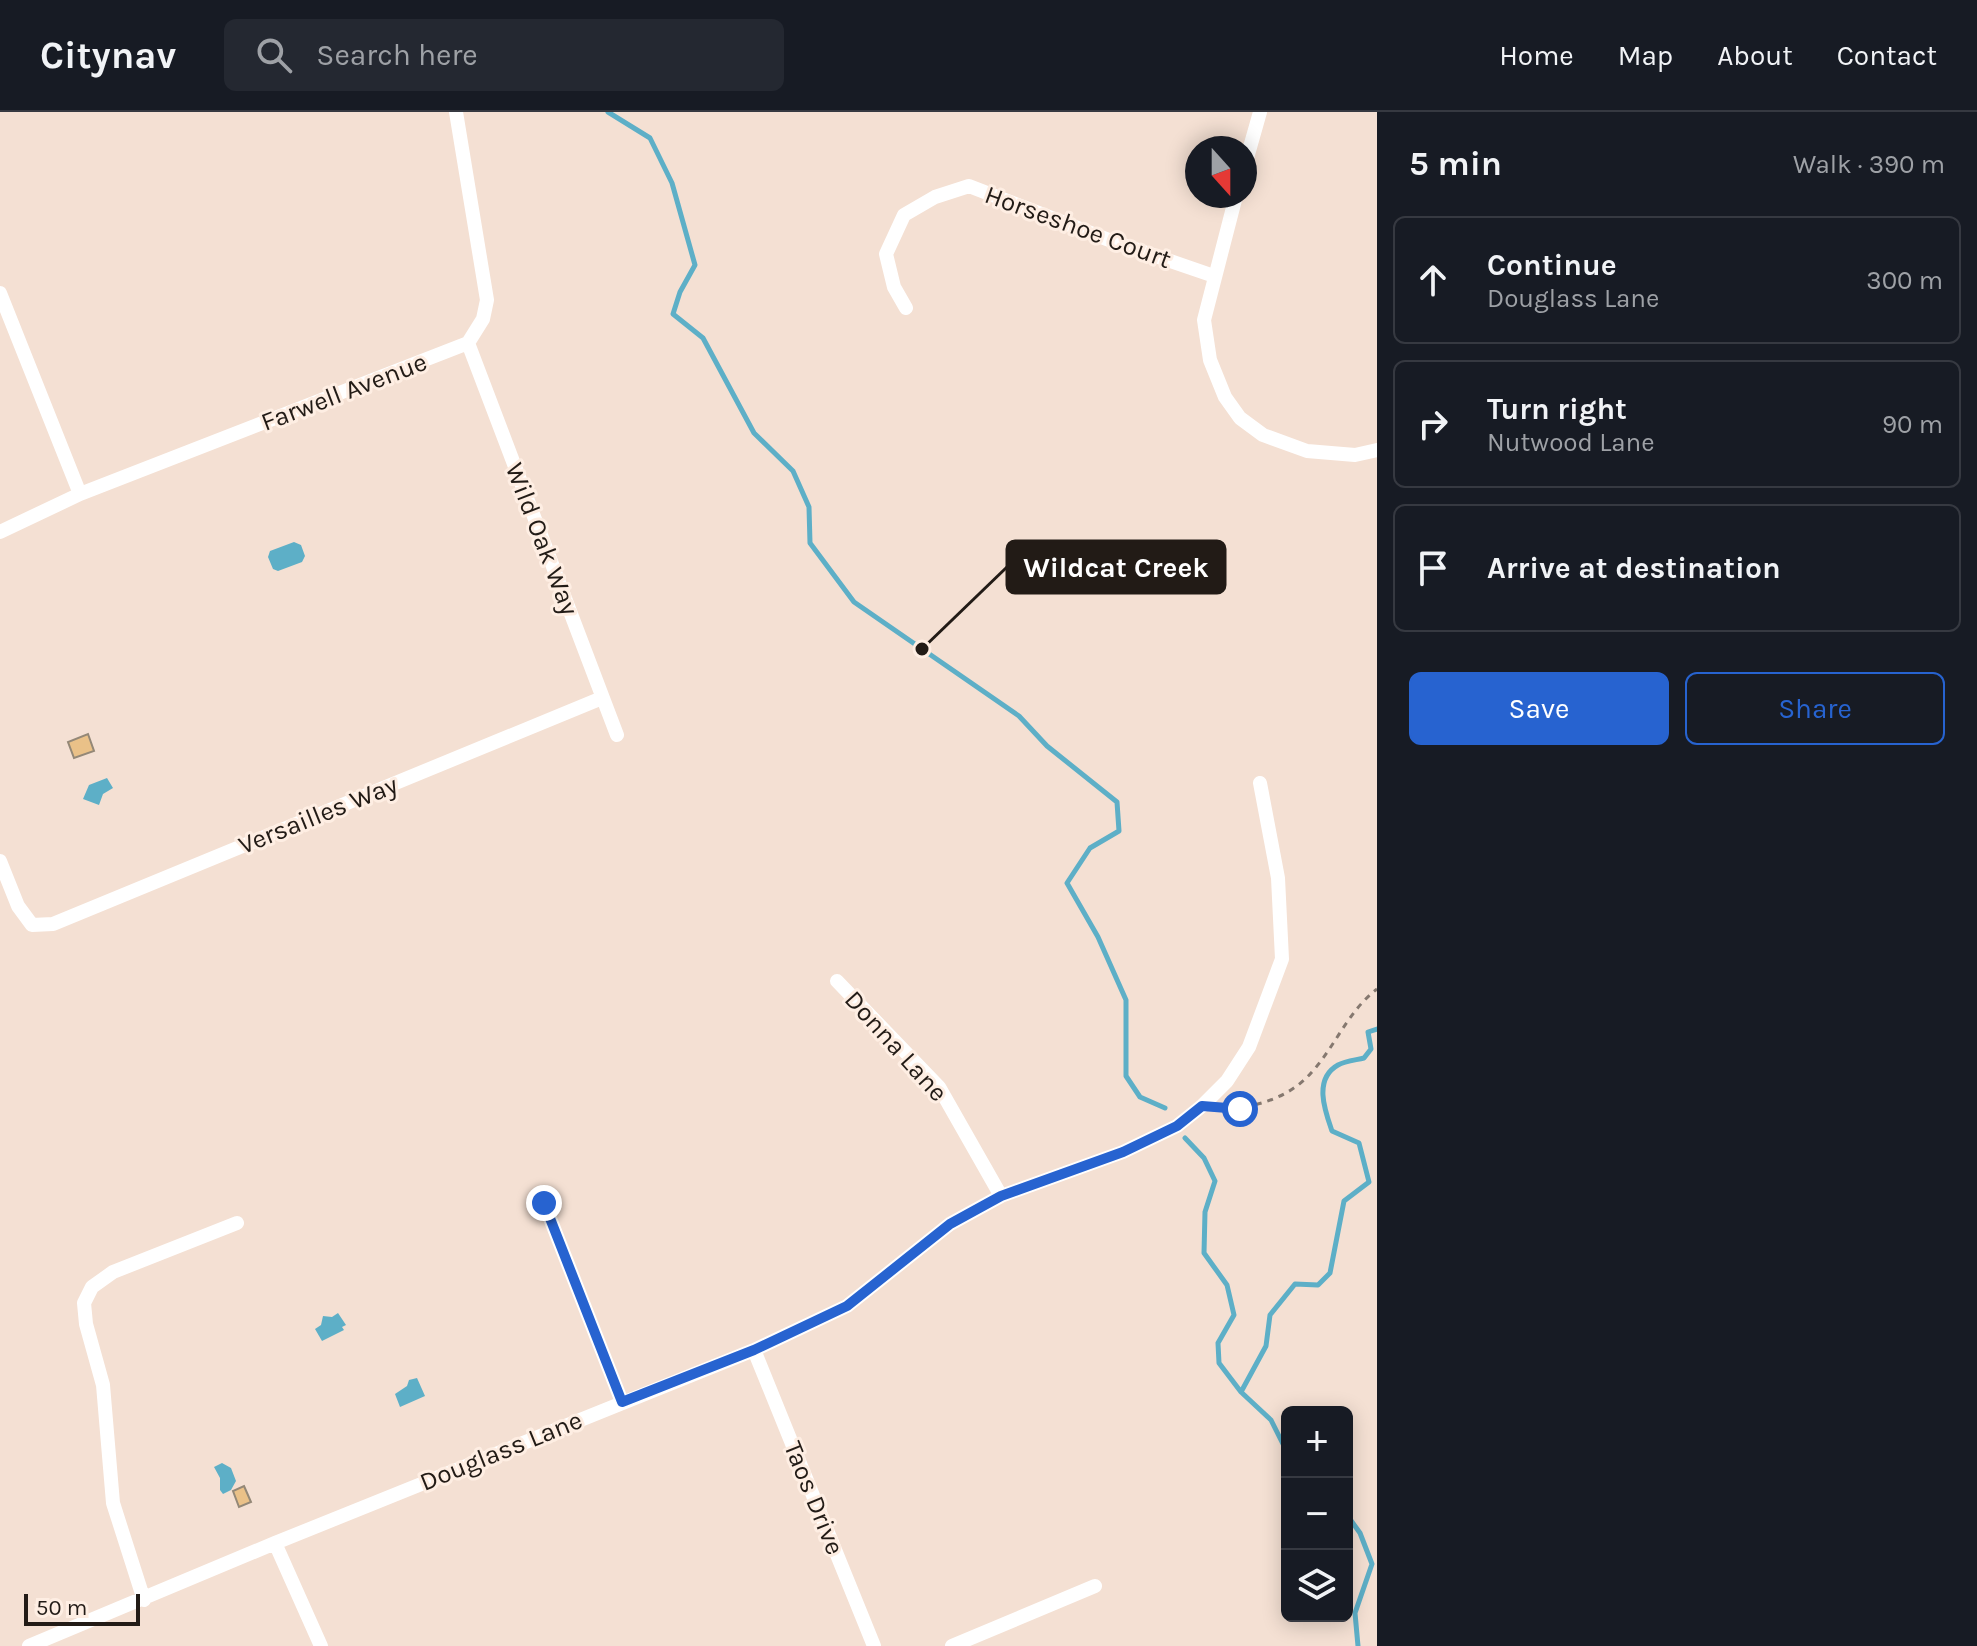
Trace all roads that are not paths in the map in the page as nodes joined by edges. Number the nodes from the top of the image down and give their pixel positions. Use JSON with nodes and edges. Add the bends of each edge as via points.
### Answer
{"nodes":[{"id":1,"x":456,"y":112,"type":"edge"},
{"id":2,"x":1260,"y":112,"type":"edge"},
{"id":3,"x":1253,"y":136,"type":"edge"},
{"id":4,"x":1233,"y":208,"type":"edge"},
{"id":5,"x":1214,"y":276,"type":"junction"},
{"id":6,"x":0,"y":293,"type":"edge"},
{"id":7,"x":906,"y":308,"type":"dead end"},
{"id":8,"x":468,"y":343,"type":"junction"},
{"id":9,"x":1377,"y":450,"type":"edge"},
{"id":10,"x":80,"y":494,"type":"junction"},
{"id":11,"x":0,"y":532,"type":"edge"},
{"id":12,"x":602,"y":698,"type":"junction"},
{"id":13,"x":617,"y":735,"type":"dead end"},
{"id":14,"x":1260,"y":783,"type":"dead end"},
{"id":15,"x":0,"y":861,"type":"edge"},
{"id":16,"x":837,"y":981,"type":"dead end"},
{"id":17,"x":1001,"y":1196,"type":"junction"},
{"id":18,"x":544,"y":1203,"type":"dead end"},
{"id":19,"x":237,"y":1223,"type":"dead end"},
{"id":20,"x":754,"y":1350,"type":"junction"},
{"id":21,"x":622,"y":1402,"type":"junction"},
{"id":22,"x":275,"y":1543,"type":"junction"},
{"id":23,"x":1095,"y":1586,"type":"dead end"},
{"id":24,"x":144,"y":1600,"type":"junction"},
{"id":25,"x":29,"y":1646,"type":"edge"},
{"id":26,"x":321,"y":1646,"type":"edge"},
{"id":27,"x":874,"y":1646,"type":"edge"},
{"id":28,"x":952,"y":1646,"type":"edge"}],
"edges":[{"from":1,"to":8,"type":"street","via":[[487,300],[483,319]]},
{"from":2,"to":3,"type":"street"},
{"from":4,"to":5,"type":"street"},
{"from":5,"to":7,"type":"street","name":"Horseshoe Court","via":[[969,186],[904,215],[886,254]]},
{"from":5,"to":9,"type":"street","via":[[1204,320],[1210,360],[1240,418],[1263,435],[1307,451],[1355,455]]},
{"from":6,"to":10,"type":"street"},
{"from":8,"to":10,"type":"street","name":"Farwell Avenue"},
{"from":8,"to":12,"type":"street","name":"Wild Oak Way"},
{"from":10,"to":11,"type":"street","name":"Farwell Avenue"},
{"from":12,"to":13,"type":"street","name":"Wild Oak Way"},
{"from":12,"to":15,"type":"street","name":"Versailles Way","via":[[53,924],[32,925],[18,906]]},
{"from":14,"to":17,"type":"street","name":"Douglass Lane","via":[[1278,878],[1282,959],[1249,1047],[1227,1081],[1177,1126],[1123,1152]]},
{"from":16,"to":17,"type":"street","name":"Donna Lane","via":[[939,1087]]},
{"from":17,"to":20,"type":"street","name":"Douglass Lane","via":[[950,1224],[847,1306]]},
{"from":18,"to":21,"type":"street"},
{"from":19,"to":24,"type":"street","via":[[113,1272],[92,1287],[84,1303],[103,1385],[113,1503]]},
{"from":20,"to":21,"type":"street","name":"Douglass Lane"},
{"from":20,"to":27,"type":"street","name":"Taos Drive"},
{"from":21,"to":22,"type":"street","name":"Douglass Lane"},
{"from":22,"to":24,"type":"street","name":"Douglass Lane"},
{"from":22,"to":26,"type":"street"},
{"from":23,"to":28,"type":"street"},
{"from":24,"to":25,"type":"street","name":"Douglass Lane"}]}
